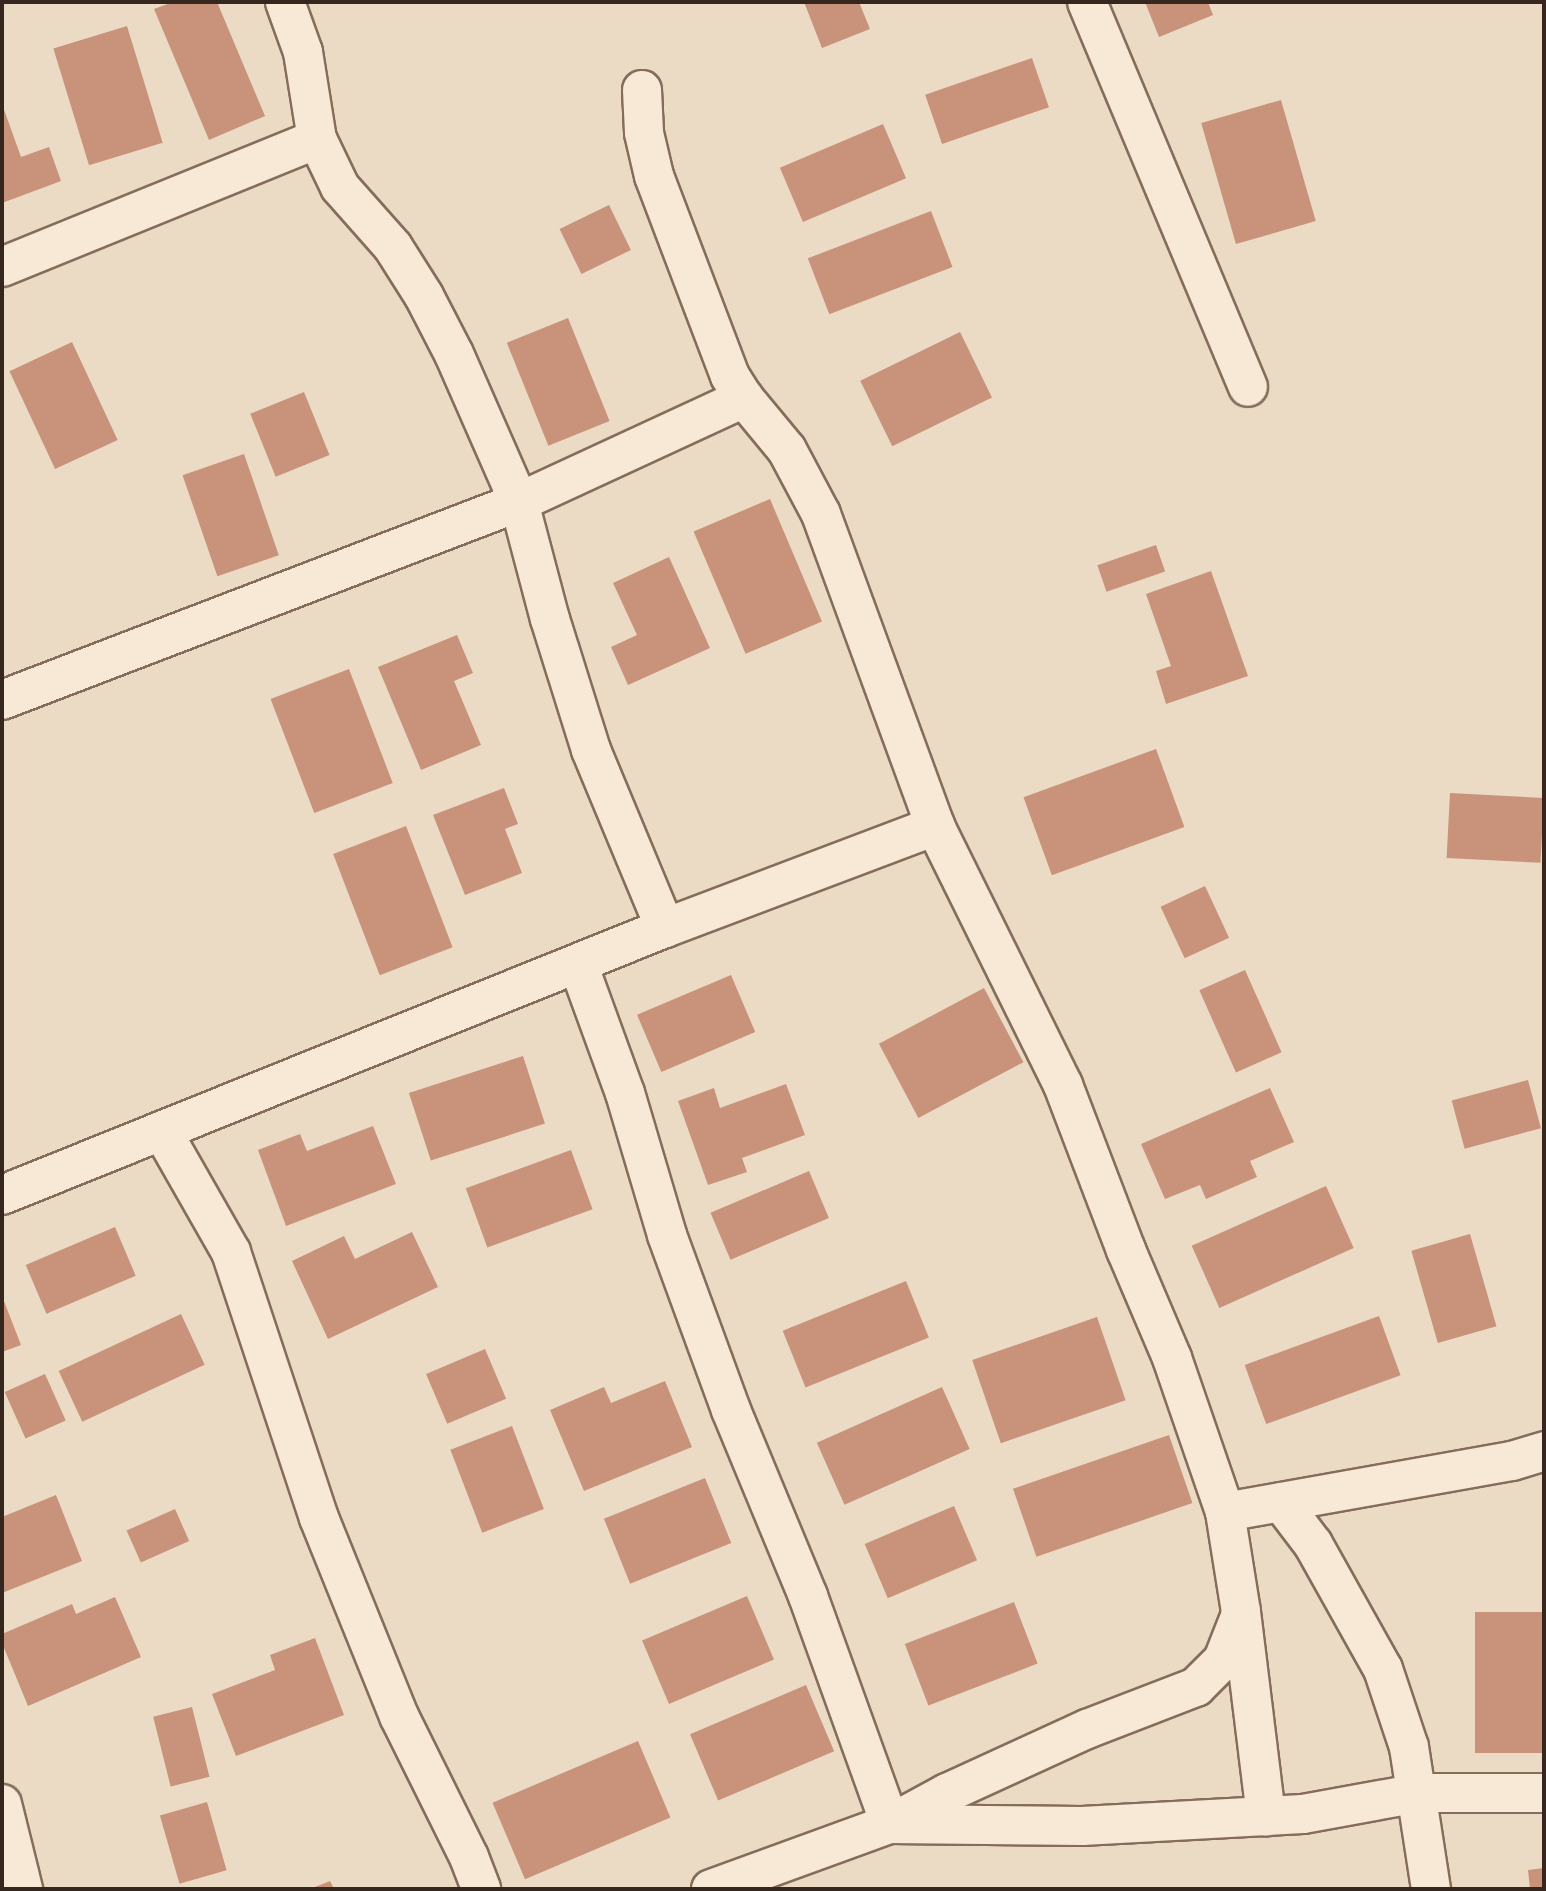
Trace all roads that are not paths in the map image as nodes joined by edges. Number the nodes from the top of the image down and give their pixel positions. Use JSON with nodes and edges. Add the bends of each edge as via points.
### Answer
{"nodes":[{"id":1,"x":285,"y":2,"type":"edge"},
{"id":2,"x":1087,"y":2,"type":"edge"},
{"id":3,"x":642,"y":90,"type":"dead end"},
{"id":4,"x":317,"y":139,"type":"junction"},
{"id":5,"x":2,"y":267,"type":"edge"},
{"id":6,"x":1248,"y":387,"type":"dead end"},
{"id":7,"x":744,"y":398,"type":"junction"},
{"id":8,"x":519,"y":502,"type":"junction"},
{"id":9,"x":2,"y":700,"type":"edge"},
{"id":10,"x":935,"y":826,"type":"junction"},
{"id":11,"x":665,"y":928,"type":"junction"},
{"id":12,"x":578,"y":964,"type":"junction"},
{"id":13,"x":162,"y":1131,"type":"junction"},
{"id":14,"x":2,"y":1195,"type":"edge"},
{"id":15,"x":1544,"y":1451,"type":"edge"},
{"id":16,"x":1281,"y":1502,"type":"junction"},
{"id":17,"x":1225,"y":1512,"type":"junction"},
{"id":18,"x":1241,"y":1612,"type":"junction"},
{"id":19,"x":1418,"y":1793,"type":"junction"},
{"id":20,"x":1544,"y":1793,"type":"edge"},
{"id":21,"x":2,"y":1804,"type":"edge"},
{"id":22,"x":1266,"y":1816,"type":"junction"},
{"id":23,"x":891,"y":1824,"type":"junction"},
{"id":24,"x":23,"y":1889,"type":"edge"},
{"id":25,"x":481,"y":1889,"type":"edge"},
{"id":26,"x":711,"y":1889,"type":"edge"},
{"id":27,"x":1431,"y":1889,"type":"edge"}],
"edges":[{"from":1,"to":4,"type":"street","via":[[303,52]]},
{"from":2,"to":6,"type":"street"},
{"from":3,"to":7,"type":"street","via":[[644,133],[654,176],[730,376]]},
{"from":4,"to":5,"type":"street"},
{"from":4,"to":8,"type":"street","via":[[340,187],[393,247],[424,296]]},
{"from":7,"to":8,"type":"street"},
{"from":7,"to":10,"type":"street","via":[[787,450],[821,514]]},
{"from":8,"to":9,"type":"street"},
{"from":8,"to":11,"type":"street","via":[[591,750]]},
{"from":10,"to":11,"type":"street"},
{"from":10,"to":17,"type":"street","via":[[1063,1085],[1172,1358]]},
{"from":11,"to":12,"type":"street"},
{"from":12,"to":13,"type":"street"},
{"from":12,"to":23,"type":"street","via":[[703,1335],[808,1596]]},
{"from":13,"to":14,"type":"street"},
{"from":13,"to":25,"type":"street","via":[[230,1252],[319,1518],[399,1716]]},
{"from":15,"to":16,"type":"street","via":[[1512,1461]]},
{"from":16,"to":17,"type":"street"},
{"from":16,"to":19,"type":"street","via":[[1314,1544],[1383,1669],[1409,1747]]},
{"from":17,"to":18,"type":"street"},
{"from":18,"to":22,"type":"street"},
{"from":18,"to":23,"type":"street","via":[[1223,1660],[1196,1687],[1087,1729]]},
{"from":19,"to":20,"type":"street"},
{"from":19,"to":22,"type":"street","via":[[1303,1814]]},
{"from":19,"to":27,"type":"street"},
{"from":21,"to":24,"type":"street"},
{"from":22,"to":23,"type":"street","via":[[1082,1826]]},
{"from":23,"to":26,"type":"street"}]}
